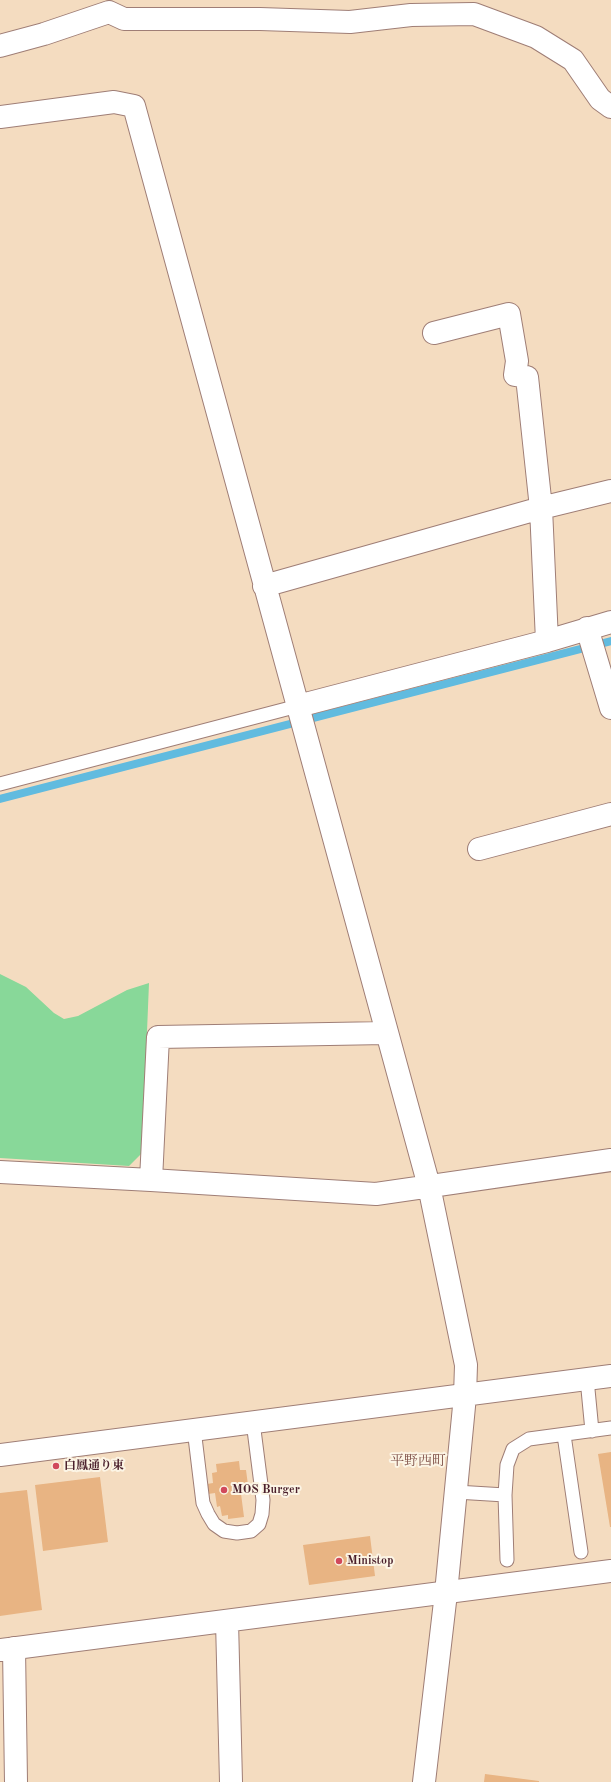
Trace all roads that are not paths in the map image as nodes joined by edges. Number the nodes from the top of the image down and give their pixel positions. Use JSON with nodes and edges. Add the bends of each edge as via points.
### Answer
{"nodes":[{"id":1,"x":107,"y":6,"type":"edge"},
{"id":2,"x":0,"y":46,"type":"edge"},
{"id":3,"x":611,"y":107,"type":"edge"},
{"id":4,"x":0,"y":117,"type":"edge"},
{"id":5,"x":434,"y":333,"type":"dead end"},
{"id":6,"x":611,"y":491,"type":"edge"},
{"id":7,"x":541,"y":508,"type":"junction"},
{"id":8,"x":264,"y":586,"type":"junction"},
{"id":9,"x":611,"y":622,"type":"edge"},
{"id":10,"x":587,"y":628,"type":"junction"},
{"id":11,"x":547,"y":641,"type":"junction"},
{"id":12,"x":604,"y":660,"type":"edge"},
{"id":13,"x":611,"y":708,"type":"edge"},
{"id":14,"x":301,"y":716,"type":"junction"},
{"id":15,"x":0,"y":784,"type":"edge"},
{"id":16,"x":611,"y":814,"type":"edge"},
{"id":17,"x":479,"y":850,"type":"dead end"},
{"id":18,"x":386,"y":1033,"type":"junction"},
{"id":19,"x":611,"y":1160,"type":"edge"},
{"id":20,"x":0,"y":1172,"type":"edge"},
{"id":21,"x":151,"y":1180,"type":"junction"},
{"id":22,"x":429,"y":1186,"type":"junction"},
{"id":23,"x":611,"y":1376,"type":"edge"},
{"id":24,"x":587,"y":1379,"type":"junction"},
{"id":25,"x":465,"y":1396,"type":"junction"},
{"id":26,"x":253,"y":1422,"type":"junction"},
{"id":27,"x":611,"y":1428,"type":"edge"},
{"id":28,"x":194,"y":1429,"type":"junction"},
{"id":29,"x":592,"y":1431,"type":"junction"},
{"id":30,"x":564,"y":1435,"type":"junction"},
{"id":31,"x":0,"y":1455,"type":"edge"},
{"id":32,"x":456,"y":1492,"type":"junction"},
{"id":33,"x":505,"y":1495,"type":"junction"},
{"id":34,"x":581,"y":1552,"type":"dead end"},
{"id":35,"x":507,"y":1560,"type":"dead end"},
{"id":36,"x":611,"y":1571,"type":"edge"},
{"id":37,"x":446,"y":1593,"type":"junction"},
{"id":38,"x":227,"y":1621,"type":"junction"},
{"id":39,"x":7,"y":1649,"type":"edge"},
{"id":40,"x":16,"y":1782,"type":"edge"},
{"id":41,"x":231,"y":1782,"type":"edge"},
{"id":42,"x":424,"y":1782,"type":"edge"}],
"edges":[{"from":1,"to":2,"type":"street","via":[[44,34]]},
{"from":1,"to":3,"type":"street","via":[[124,19],[350,22],[411,15],[474,14],[536,37],[573,60],[600,99]]},
{"from":4,"to":8,"type":"street","via":[[114,102],[134,106]]},
{"from":5,"to":7,"type":"street","via":[[508,314],[517,361],[515,375],[527,377]]},
{"from":6,"to":7,"type":"street"},
{"from":7,"to":8,"type":"street"},
{"from":7,"to":11,"type":"street"},
{"from":8,"to":14,"type":"street"},
{"from":9,"to":10,"type":"street"},
{"from":10,"to":11,"type":"street"},
{"from":10,"to":12,"type":"street"},
{"from":11,"to":14,"type":"street"},
{"from":12,"to":13,"type":"street"},
{"from":14,"to":15,"type":"lane"},
{"from":14,"to":18,"type":"street"},
{"from":16,"to":17,"type":"street"},
{"from":18,"to":21,"type":"street","via":[[158,1036]]},
{"from":18,"to":22,"type":"street"},
{"from":19,"to":22,"type":"street"},
{"from":20,"to":21,"type":"street"},
{"from":21,"to":22,"type":"street","via":[[376,1194]]},
{"from":22,"to":25,"type":"street","via":[[466,1365]]},
{"from":23,"to":24,"type":"street"},
{"from":24,"to":25,"type":"street"},
{"from":24,"to":29,"type":"lane"},
{"from":25,"to":26,"type":"street"},
{"from":25,"to":32,"type":"street"},
{"from":26,"to":28,"type":"street"},
{"from":26,"to":28,"type":"lane","via":[[263,1500],[262,1514],[259,1524],[250,1531],[237,1533],[224,1531],[214,1524],[203,1503]]},
{"from":27,"to":29,"type":"lane"},
{"from":28,"to":31,"type":"street"},
{"from":29,"to":30,"type":"lane"},
{"from":30,"to":33,"type":"lane","via":[[529,1439],[513,1449],[507,1465]]},
{"from":30,"to":34,"type":"lane"},
{"from":32,"to":33,"type":"lane"},
{"from":32,"to":37,"type":"street"},
{"from":33,"to":35,"type":"lane"},
{"from":36,"to":37,"type":"street"},
{"from":37,"to":38,"type":"street"},
{"from":37,"to":42,"type":"street"},
{"from":38,"to":39,"type":"street"},
{"from":38,"to":41,"type":"street"},
{"from":39,"to":40,"type":"street"}]}
